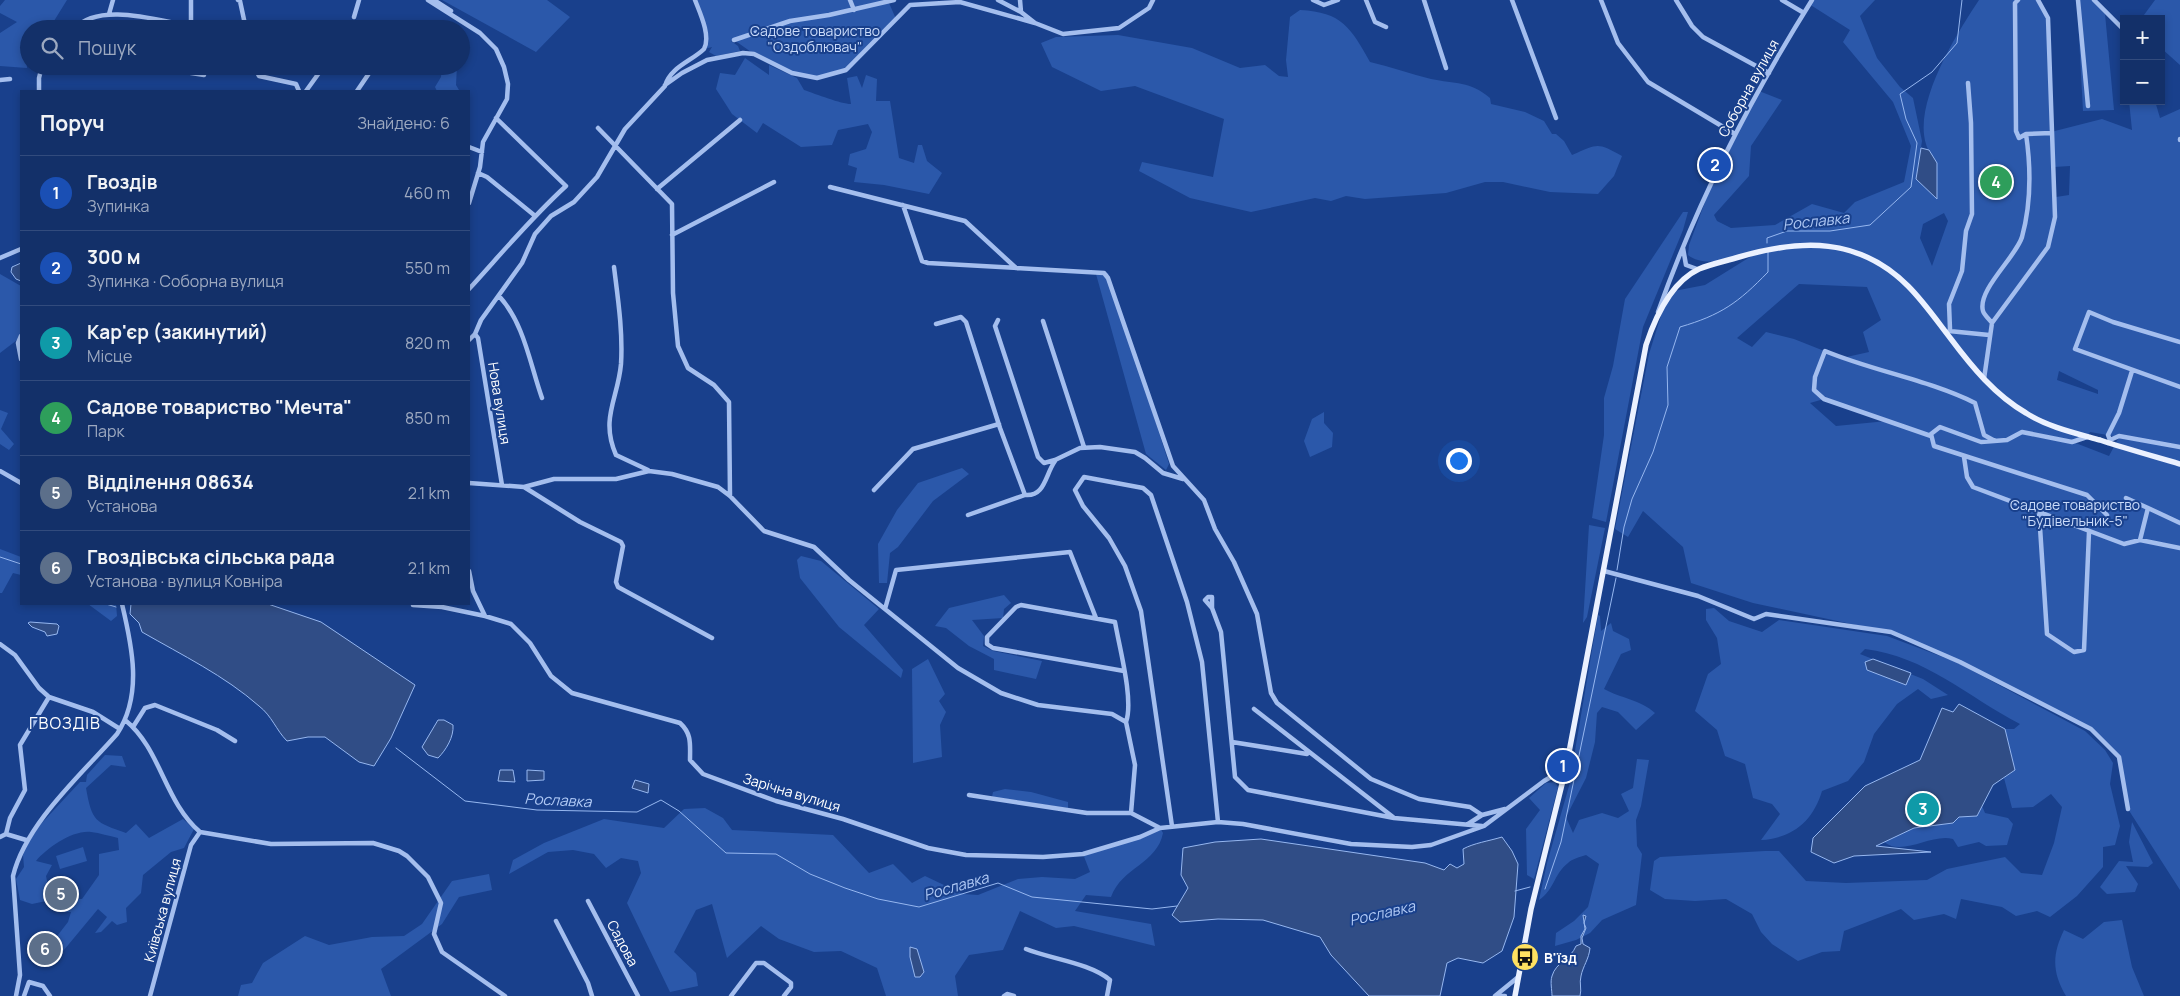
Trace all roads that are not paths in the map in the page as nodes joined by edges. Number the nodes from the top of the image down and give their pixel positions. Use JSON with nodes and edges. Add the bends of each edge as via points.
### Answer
{"nodes":[{"id":1,"x":113,"y":0,"type":"edge"},
{"id":2,"x":191,"y":0,"type":"edge"},
{"id":3,"x":238,"y":0,"type":"edge"},
{"id":4,"x":359,"y":0,"type":"edge"},
{"id":5,"x":428,"y":0,"type":"edge"},
{"id":6,"x":434,"y":0,"type":"edge"},
{"id":7,"x":695,"y":0,"type":"edge"},
{"id":8,"x":850,"y":0,"type":"edge"},
{"id":9,"x":894,"y":0,"type":"edge"},
{"id":10,"x":1020,"y":0,"type":"edge"},
{"id":11,"x":1153,"y":0,"type":"edge"},
{"id":12,"x":1313,"y":0,"type":"edge"},
{"id":13,"x":1338,"y":0,"type":"edge"},
{"id":14,"x":1366,"y":0,"type":"edge"},
{"id":15,"x":1424,"y":0,"type":"edge"},
{"id":16,"x":1512,"y":0,"type":"edge"},
{"id":17,"x":1601,"y":0,"type":"edge"},
{"id":18,"x":1676,"y":0,"type":"edge"},
{"id":19,"x":1782,"y":0,"type":"edge"},
{"id":20,"x":1812,"y":0,"type":"edge"},
{"id":21,"x":2018,"y":0,"type":"edge"},
{"id":22,"x":2038,"y":0,"type":"edge"},
{"id":23,"x":2078,"y":0,"type":"edge"},
{"id":24,"x":2094,"y":0,"type":"edge"},
{"id":25,"x":999,"y":1,"type":"edge"},
{"id":26,"x":854,"y":10,"type":"junction"},
{"id":27,"x":451,"y":11,"type":"dead end"},
{"id":28,"x":1021,"y":12,"type":"junction"},
{"id":29,"x":1804,"y":13,"type":"junction"},
{"id":30,"x":109,"y":14,"type":"junction"},
{"id":31,"x":354,"y":17,"type":"dead end"},
{"id":32,"x":90,"y":20,"type":"edge"},
{"id":33,"x":154,"y":20,"type":"edge"},
{"id":34,"x":192,"y":20,"type":"edge"},
{"id":35,"x":244,"y":20,"type":"edge"},
{"id":36,"x":460,"y":20,"type":"edge"},
{"id":37,"x":1035,"y":23,"type":"junction"},
{"id":38,"x":2120,"y":26,"type":"edge"},
{"id":39,"x":470,"y":27,"type":"edge"},
{"id":40,"x":1386,"y":27,"type":"dead end"},
{"id":41,"x":734,"y":40,"type":"dead end"},
{"id":42,"x":1446,"y":68,"type":"dead end"},
{"id":43,"x":1769,"y":74,"type":"junction"},
{"id":44,"x":40,"y":75,"type":"edge"},
{"id":45,"x":258,"y":75,"type":"edge"},
{"id":46,"x":318,"y":75,"type":"edge"},
{"id":47,"x":368,"y":75,"type":"edge"},
{"id":48,"x":10,"y":79,"type":"dead end"},
{"id":49,"x":0,"y":80,"type":"edge"},
{"id":50,"x":1968,"y":83,"type":"dead end"},
{"id":51,"x":665,"y":86,"type":"junction"},
{"id":52,"x":39,"y":90,"type":"edge"},
{"id":53,"x":299,"y":90,"type":"edge"},
{"id":54,"x":307,"y":90,"type":"edge"},
{"id":55,"x":358,"y":90,"type":"edge"},
{"id":56,"x":2088,"y":106,"type":"dead end"},
{"id":57,"x":496,"y":118,"type":"junction"},
{"id":58,"x":1556,"y":118,"type":"dead end"},
{"id":59,"x":740,"y":120,"type":"dead end"},
{"id":60,"x":598,"y":128,"type":"dead end"},
{"id":61,"x":2051,"y":133,"type":"junction"},
{"id":62,"x":1734,"y":134,"type":"junction"},
{"id":63,"x":2026,"y":134,"type":"junction"},
{"id":64,"x":470,"y":146,"type":"edge"},
{"id":65,"x":615,"y":146,"type":"junction"},
{"id":66,"x":482,"y":152,"type":"junction"},
{"id":67,"x":478,"y":173,"type":"junction"},
{"id":68,"x":774,"y":182,"type":"dead end"},
{"id":69,"x":830,"y":187,"type":"dead end"},
{"id":70,"x":658,"y":189,"type":"junction"},
{"id":71,"x":470,"y":200,"type":"edge"},
{"id":72,"x":903,"y":205,"type":"junction"},
{"id":73,"x":534,"y":215,"type":"junction"},
{"id":74,"x":672,"y":235,"type":"junction"},
{"id":75,"x":1683,"y":244,"type":"junction"},
{"id":76,"x":20,"y":249,"type":"edge"},
{"id":77,"x":0,"y":258,"type":"edge"},
{"id":78,"x":614,"y":267,"type":"dead end"},
{"id":79,"x":1016,"y":268,"type":"junction"},
{"id":80,"x":1698,"y":270,"type":"junction"},
{"id":81,"x":470,"y":288,"type":"edge"},
{"id":82,"x":499,"y":296,"type":"junction"},
{"id":83,"x":998,"y":320,"type":"dead end"},
{"id":84,"x":1654,"y":320,"type":"junction"},
{"id":85,"x":1043,"y":321,"type":"dead end"},
{"id":86,"x":1992,"y":323,"type":"junction"},
{"id":87,"x":936,"y":324,"type":"dead end"},
{"id":88,"x":1948,"y":331,"type":"junction"},
{"id":89,"x":475,"y":334,"type":"junction"},
{"id":90,"x":1989,"y":335,"type":"junction"},
{"id":91,"x":20,"y":338,"type":"edge"},
{"id":92,"x":470,"y":339,"type":"edge"},
{"id":93,"x":2180,"y":342,"type":"edge"},
{"id":94,"x":20,"y":354,"type":"edge"},
{"id":95,"x":2132,"y":370,"type":"junction"},
{"id":96,"x":1984,"y":379,"type":"junction"},
{"id":97,"x":2180,"y":387,"type":"edge"},
{"id":98,"x":542,"y":398,"type":"dead end"},
{"id":99,"x":999,"y":424,"type":"junction"},
{"id":100,"x":1931,"y":436,"type":"junction"},
{"id":101,"x":2087,"y":437,"type":"junction"},
{"id":102,"x":1995,"y":441,"type":"junction"},
{"id":103,"x":2109,"y":442,"type":"junction"},
{"id":104,"x":1084,"y":447,"type":"junction"},
{"id":105,"x":2180,"y":447,"type":"edge"},
{"id":106,"x":1964,"y":457,"type":"junction"},
{"id":107,"x":1055,"y":460,"type":"junction"},
{"id":108,"x":2180,"y":464,"type":"edge"},
{"id":109,"x":0,"y":471,"type":"edge"},
{"id":110,"x":649,"y":471,"type":"junction"},
{"id":111,"x":1184,"y":479,"type":"junction"},
{"id":112,"x":20,"y":482,"type":"edge"},
{"id":113,"x":470,"y":483,"type":"edge"},
{"id":114,"x":502,"y":485,"type":"junction"},
{"id":115,"x":524,"y":487,"type":"junction"},
{"id":116,"x":874,"y":490,"type":"dead end"},
{"id":117,"x":1025,"y":495,"type":"junction"},
{"id":118,"x":730,"y":496,"type":"junction"},
{"id":119,"x":2126,"y":498,"type":"dead end"},
{"id":120,"x":2148,"y":508,"type":"junction"},
{"id":121,"x":2039,"y":512,"type":"junction"},
{"id":122,"x":968,"y":515,"type":"dead end"},
{"id":123,"x":2107,"y":515,"type":"dead end"},
{"id":124,"x":2180,"y":522,"type":"edge"},
{"id":125,"x":2088,"y":532,"type":"junction"},
{"id":126,"x":2140,"y":540,"type":"junction"},
{"id":127,"x":2180,"y":548,"type":"edge"},
{"id":128,"x":1604,"y":571,"type":"junction"},
{"id":129,"x":470,"y":576,"type":"edge"},
{"id":130,"x":122,"y":605,"type":"edge"},
{"id":131,"x":413,"y":605,"type":"edge"},
{"id":132,"x":1212,"y":608,"type":"dead end"},
{"id":133,"x":884,"y":609,"type":"junction"},
{"id":134,"x":485,"y":616,"type":"junction"},
{"id":135,"x":1096,"y":618,"type":"junction"},
{"id":136,"x":712,"y":638,"type":"dead end"},
{"id":137,"x":0,"y":644,"type":"edge"},
{"id":138,"x":1124,"y":671,"type":"junction"},
{"id":139,"x":49,"y":697,"type":"junction"},
{"id":140,"x":1254,"y":709,"type":"dead end"},
{"id":141,"x":125,"y":720,"type":"junction"},
{"id":142,"x":1126,"y":722,"type":"junction"},
{"id":143,"x":133,"y":727,"type":"junction"},
{"id":144,"x":120,"y":729,"type":"junction"},
{"id":145,"x":235,"y":741,"type":"dead end"},
{"id":146,"x":1232,"y":742,"type":"junction"},
{"id":147,"x":1310,"y":755,"type":"junction"},
{"id":148,"x":1566,"y":768,"type":"junction"},
{"id":149,"x":969,"y":795,"type":"dead end"},
{"id":150,"x":1510,"y":807,"type":"junction"},
{"id":151,"x":2128,"y":809,"type":"dead end"},
{"id":152,"x":1131,"y":813,"type":"junction"},
{"id":153,"x":1482,"y":815,"type":"junction"},
{"id":154,"x":1394,"y":818,"type":"junction"},
{"id":155,"x":1218,"y":822,"type":"junction"},
{"id":156,"x":1468,"y":824,"type":"junction"},
{"id":157,"x":1172,"y":826,"type":"junction"},
{"id":158,"x":1484,"y":826,"type":"junction"},
{"id":159,"x":1160,"y":828,"type":"junction"},
{"id":160,"x":200,"y":832,"type":"junction"},
{"id":161,"x":6,"y":834,"type":"junction"},
{"id":162,"x":0,"y":837,"type":"edge"},
{"id":163,"x":26,"y":840,"type":"junction"},
{"id":164,"x":588,"y":901,"type":"dead end"},
{"id":165,"x":556,"y":921,"type":"dead end"},
{"id":166,"x":1026,"y":949,"type":"dead end"},
{"id":167,"x":1517,"y":978,"type":"junction"},
{"id":168,"x":16,"y":996,"type":"edge"},
{"id":169,"x":24,"y":996,"type":"edge"},
{"id":170,"x":50,"y":996,"type":"edge"},
{"id":171,"x":150,"y":996,"type":"edge"},
{"id":172,"x":505,"y":996,"type":"edge"},
{"id":173,"x":592,"y":996,"type":"edge"},
{"id":174,"x":638,"y":996,"type":"edge"},
{"id":175,"x":731,"y":996,"type":"edge"},
{"id":176,"x":784,"y":996,"type":"edge"},
{"id":177,"x":1004,"y":996,"type":"edge"},
{"id":178,"x":1014,"y":996,"type":"edge"},
{"id":179,"x":1107,"y":996,"type":"edge"},
{"id":180,"x":1495,"y":996,"type":"edge"},
{"id":181,"x":1501,"y":996,"type":"edge"},
{"id":182,"x":1505,"y":996,"type":"edge"},
{"id":183,"x":1515,"y":996,"type":"edge"}],
"edges":[{"from":1,"to":30,"type":"street"},
{"from":2,"to":34,"type":"street"},
{"from":3,"to":35,"type":"street"},
{"from":4,"to":31,"type":"street"},
{"from":5,"to":36,"type":"street"},
{"from":6,"to":27,"type":"street"},
{"from":7,"to":51,"type":"street","via":[[703,21],[706,45],[700,54],[679,66],[666,80]]},
{"from":8,"to":26,"type":"street"},
{"from":9,"to":26,"type":"street"},
{"from":10,"to":28,"type":"street"},
{"from":11,"to":37,"type":"street","via":[[1149,8],[1119,28],[1063,34]]},
{"from":12,"to":13,"type":"street","via":[[1324,5]]},
{"from":14,"to":40,"type":"street","via":[[1375,22]]},
{"from":15,"to":42,"type":"street"},
{"from":16,"to":58,"type":"street"},
{"from":17,"to":62,"type":"street","via":[[1618,43],[1648,82]]},
{"from":18,"to":43,"type":"street","via":[[1703,37]]},
{"from":19,"to":29,"type":"street"},
{"from":20,"to":29,"type":"street","name":"Соборна вулиця"},
{"from":21,"to":63,"type":"street","via":[[2015,3],[2016,131],[2018,138]]},
{"from":22,"to":61,"type":"street","via":[[2048,18]]},
{"from":23,"to":56,"type":"street"},
{"from":24,"to":38,"type":"street"},
{"from":25,"to":28,"type":"street"},
{"from":26,"to":41,"type":"street","via":[[790,21]]},
{"from":28,"to":37,"type":"street"},
{"from":29,"to":43,"type":"street","name":"Соборна вулиця"},
{"from":30,"to":32,"type":"street"},
{"from":30,"to":33,"type":"street"},
{"from":37,"to":51,"type":"street","via":[[960,2],[910,5],[846,70],[817,78],[792,73],[754,54],[743,53],[700,63]]},
{"from":39,"to":57,"type":"street","via":[[496,50],[504,67],[507,99]]},
{"from":43,"to":62,"type":"street","name":"Соборна вулиця"},
{"from":44,"to":52,"type":"street"},
{"from":45,"to":53,"type":"street","via":[[296,84]]},
{"from":46,"to":54,"type":"street"},
{"from":47,"to":55,"type":"street"},
{"from":48,"to":49,"type":"street"},
{"from":50,"to":88,"type":"street","via":[[1972,214],[1966,231],[1962,271],[1949,304]]},
{"from":51,"to":65,"type":"street","via":[[625,129]]},
{"from":57,"to":66,"type":"street","via":[[483,142]]},
{"from":57,"to":73,"type":"street","via":[[566,186]]},
{"from":59,"to":70,"type":"street"},
{"from":60,"to":65,"type":"street"},
{"from":61,"to":63,"type":"street"},
{"from":61,"to":86,"type":"street","via":[[2055,197],[2053,230],[2048,246]]},
{"from":62,"to":75,"type":"street","name":"Соборна вулиця"},
{"from":63,"to":86,"type":"street","via":[[2031,165],[2026,216],[2021,239],[1984,297],[1983,311]]},
{"from":64,"to":66,"type":"street"},
{"from":65,"to":70,"type":"street"},
{"from":65,"to":82,"type":"street","via":[[598,177],[574,202],[551,216],[535,234],[522,262]]},
{"from":66,"to":67,"type":"street"},
{"from":67,"to":71,"type":"street"},
{"from":67,"to":73,"type":"street"},
{"from":68,"to":74,"type":"street"},
{"from":69,"to":72,"type":"street"},
{"from":70,"to":74,"type":"street","via":[[672,204]]},
{"from":72,"to":79,"type":"street","via":[[966,221]]},
{"from":72,"to":79,"type":"street","via":[[922,261]]},
{"from":73,"to":81,"type":"street"},
{"from":74,"to":118,"type":"street","via":[[678,346],[688,368],[714,385],[729,402]]},
{"from":75,"to":80,"type":"street","via":[[1686,265]]},
{"from":75,"to":84,"type":"street","name":"Соборна вулиця"},
{"from":76,"to":77,"type":"street"},
{"from":78,"to":110,"type":"street","via":[[621,366],[610,416],[609,438],[616,455]]},
{"from":79,"to":111,"type":"street","via":[[1104,273],[1108,278],[1173,466]]},
{"from":80,"to":84,"type":"main road","via":[[1674,290]]},
{"from":80,"to":88,"type":"main road","via":[[1787,246],[1826,244],[1849,249],[1871,259],[1908,286]]},
{"from":82,"to":89,"type":"street"},
{"from":82,"to":98,"type":"street","via":[[523,336]]},
{"from":83,"to":107,"type":"street","via":[[995,326],[1038,457],[1044,463]]},
{"from":84,"to":128,"type":"main road","via":[[1642,364]]},
{"from":85,"to":104,"type":"street"},
{"from":86,"to":90,"type":"street"},
{"from":87,"to":99,"type":"street","via":[[962,317],[966,322]]},
{"from":88,"to":90,"type":"street"},
{"from":88,"to":96,"type":"main road"},
{"from":89,"to":92,"type":"street"},
{"from":89,"to":114,"type":"street","name":"Нова вулиця"},
{"from":90,"to":96,"type":"street","via":[[1990,352]]},
{"from":91,"to":94,"type":"street"},
{"from":93,"to":95,"type":"street","via":[[2089,312],[2075,349]]},
{"from":95,"to":97,"type":"street"},
{"from":95,"to":103,"type":"street","via":[[2119,413],[2108,435]]},
{"from":96,"to":101,"type":"main road","via":[[2026,414]]},
{"from":99,"to":116,"type":"street","via":[[913,449]]},
{"from":99,"to":117,"type":"street"},
{"from":100,"to":102,"type":"street","via":[[1940,427],[1981,442]]},
{"from":100,"to":102,"type":"street","via":[[1824,399],[1814,390],[1825,351],[1955,393],[1975,403],[1984,435]]},
{"from":100,"to":106,"type":"street","via":[[1934,446]]},
{"from":101,"to":102,"type":"street","via":[[2072,442],[2022,432],[2006,440]]},
{"from":101,"to":103,"type":"main road"},
{"from":103,"to":105,"type":"street","via":[[2119,436]]},
{"from":103,"to":108,"type":"main road"},
{"from":104,"to":107,"type":"street"},
{"from":104,"to":111,"type":"street","via":[[1135,452],[1163,473]]},
{"from":106,"to":121,"type":"street","via":[[1967,477],[1973,487]]},
{"from":106,"to":123,"type":"street","via":[[2087,495]]},
{"from":107,"to":117,"type":"street","via":[[1040,492],[1034,496]]},
{"from":109,"to":112,"type":"street"},
{"from":110,"to":115,"type":"street","via":[[616,479],[554,479]]},
{"from":110,"to":118,"type":"street","via":[[716,486]]},
{"from":111,"to":153,"type":"street","via":[[1204,500],[1257,614],[1271,693],[1277,703],[1371,779],[1419,799],[1470,807]]},
{"from":113,"to":114,"type":"street"},
{"from":114,"to":115,"type":"street"},
{"from":115,"to":136,"type":"street","via":[[580,522],[621,542],[618,587]]},
{"from":117,"to":122,"type":"street"},
{"from":118,"to":133,"type":"street","via":[[764,532],[814,548]]},
{"from":119,"to":120,"type":"street"},
{"from":120,"to":124,"type":"street"},
{"from":120,"to":126,"type":"street"},
{"from":121,"to":125,"type":"street"},
{"from":121,"to":125,"type":"street","via":[[2047,634],[2074,652],[2084,650]]},
{"from":125,"to":126,"type":"street","via":[[2124,544]]},
{"from":126,"to":127,"type":"street"},
{"from":128,"to":148,"type":"main road"},
{"from":128,"to":151,"type":"street","via":[[1698,596],[1754,619],[1766,614],[1891,632],[1960,662],[2091,729],[2119,757]]},
{"from":129,"to":134,"type":"street"},
{"from":130,"to":141,"type":"street","via":[[133,658],[132,695]]},
{"from":131,"to":134,"type":"street","name":"Зарічна вулиця"},
{"from":132,"to":146,"type":"street","via":[[1221,632]]},
{"from":133,"to":135,"type":"street","via":[[896,570],[1070,552]]},
{"from":133,"to":142,"type":"street","via":[[958,668],[1001,693],[1038,705],[1112,714]]},
{"from":134,"to":159,"type":"street","name":"Зарічна вулиця","via":[[511,624],[530,643],[551,676],[572,693],[680,723],[690,738],[690,760],[697,770],[776,801],[843,819],[928,848],[966,855],[1043,857],[1083,854]]},
{"from":135,"to":138,"type":"street","via":[[1115,622]]},
{"from":135,"to":138,"type":"street","via":[[1021,605],[987,637],[987,644],[993,648]]},
{"from":137,"to":139,"type":"street","via":[[15,655]]},
{"from":138,"to":142,"type":"street","via":[[1129,712]]},
{"from":139,"to":144,"type":"street","via":[[93,712]]},
{"from":139,"to":161,"type":"street","via":[[20,745],[24,790]]},
{"from":140,"to":147,"type":"street"},
{"from":141,"to":143,"type":"street"},
{"from":141,"to":144,"type":"street"},
{"from":142,"to":152,"type":"street","via":[[1135,765]]},
{"from":143,"to":145,"type":"street","via":[[145,708],[155,705],[217,730]]},
{"from":143,"to":160,"type":"street","via":[[156,760],[178,804]]},
{"from":144,"to":163,"type":"street"},
{"from":146,"to":147,"type":"street"},
{"from":146,"to":154,"type":"street","via":[[1236,777],[1248,790]]},
{"from":147,"to":154,"type":"street"},
{"from":148,"to":150,"type":"street","name":"Зарічна вулиця"},
{"from":148,"to":167,"type":"main road"},
{"from":149,"to":152,"type":"street","via":[[1087,813]]},
{"from":150,"to":153,"type":"street"},
{"from":150,"to":158,"type":"street","name":"Зарічна вулиця"},
{"from":152,"to":159,"type":"street"},
{"from":153,"to":156,"type":"street"},
{"from":154,"to":156,"type":"street"},
{"from":155,"to":157,"type":"street","name":"Зарічна вулиця"},
{"from":155,"to":157,"type":"street","via":[[1202,662],[1187,602],[1151,495],[1143,488],[1084,477],[1075,490],[1125,566],[1141,611]]},
{"from":155,"to":158,"type":"street","name":"Зарічна вулиця","via":[[1351,844],[1412,848],[1431,846]]},
{"from":156,"to":158,"type":"street"},
{"from":157,"to":159,"type":"street","name":"Зарічна вулиця"},
{"from":160,"to":171,"type":"street","name":"Київська вулиця","via":[[191,845]]},
{"from":160,"to":172,"type":"street","via":[[271,844],[373,843],[399,851],[428,877],[441,904],[434,934],[442,952]]},
{"from":161,"to":162,"type":"street"},
{"from":161,"to":163,"type":"street"},
{"from":163,"to":168,"type":"street","via":[[14,876],[20,975]]},
{"from":164,"to":174,"type":"street","name":"Садова"},
{"from":165,"to":173,"type":"street"},
{"from":166,"to":179,"type":"street","via":[[1101,972],[1110,980]]},
{"from":167,"to":180,"type":"street"},
{"from":167,"to":183,"type":"main road"},
{"from":169,"to":170,"type":"street","via":[[29,982],[43,986]]},
{"from":175,"to":176,"type":"street","via":[[756,964],[764,963],[792,983]]},
{"from":177,"to":178,"type":"street"},
{"from":181,"to":182,"type":"street"}]}
